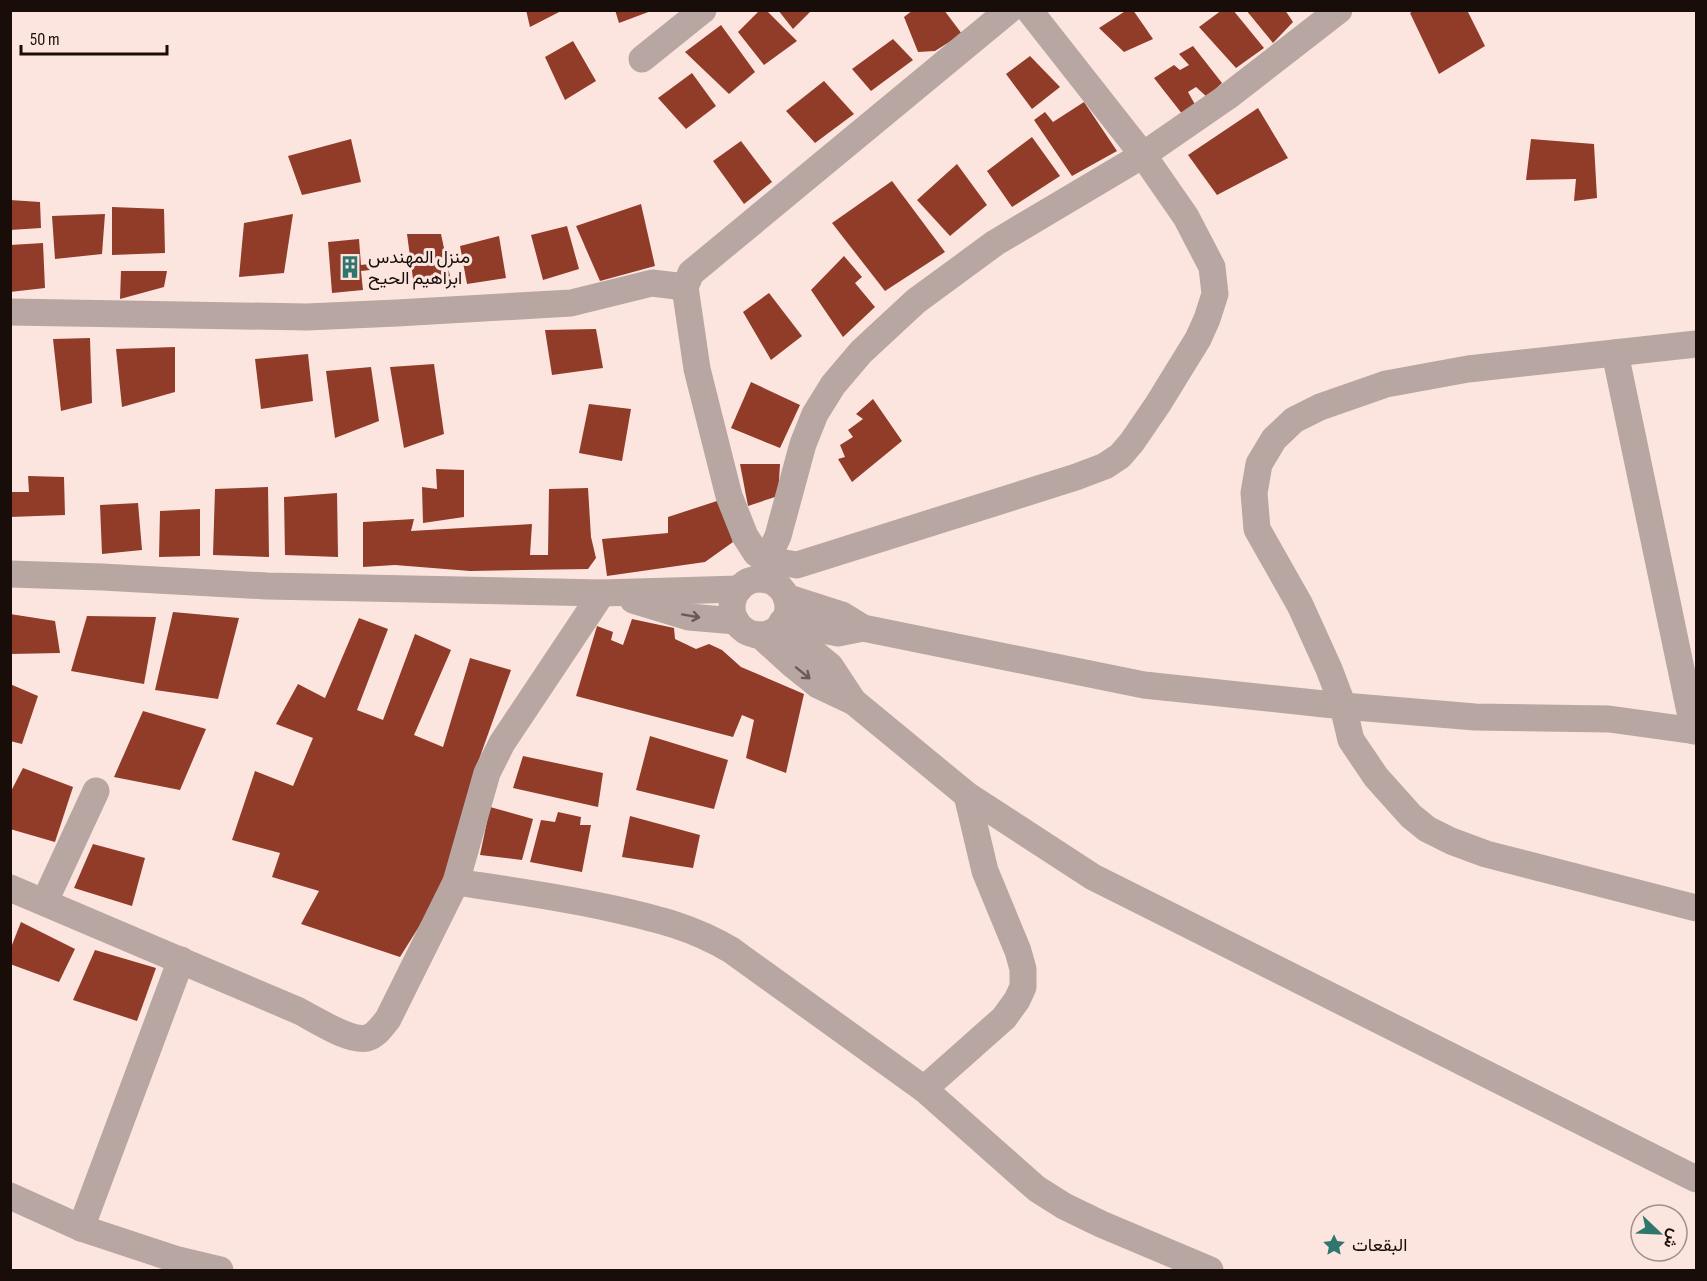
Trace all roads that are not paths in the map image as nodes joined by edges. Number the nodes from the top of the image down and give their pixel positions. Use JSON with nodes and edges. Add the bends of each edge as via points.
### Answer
{"nodes":[{"id":1,"x":703,"y":10,"type":"edge"},
{"id":2,"x":1009,"y":10,"type":"edge"},
{"id":3,"x":1029,"y":10,"type":"edge"},
{"id":4,"x":1339,"y":10,"type":"edge"},
{"id":5,"x":642,"y":59,"type":"dead end"},
{"id":6,"x":1143,"y":155,"type":"junction"},
{"id":7,"x":685,"y":287,"type":"junction"},
{"id":8,"x":10,"y":312,"type":"edge"},
{"id":9,"x":1696,"y":344,"type":"edge"},
{"id":10,"x":1615,"y":353,"type":"junction"},
{"id":11,"x":10,"y":574,"type":"edge"},
{"id":12,"x":756,"y":576,"type":"junction"},
{"id":13,"x":609,"y":593,"type":"junction"},
{"id":14,"x":777,"y":620,"type":"junction"},
{"id":15,"x":736,"y":621,"type":"junction"},
{"id":16,"x":1343,"y":705,"type":"junction"},
{"id":17,"x":1696,"y":730,"type":"edge"},
{"id":18,"x":96,"y":791,"type":"dead end"},
{"id":19,"x":967,"y":795,"type":"junction"},
{"id":20,"x":456,"y":882,"type":"junction"},
{"id":21,"x":10,"y":888,"type":"edge"},
{"id":22,"x":45,"y":902,"type":"junction"},
{"id":23,"x":1696,"y":908,"type":"edge"},
{"id":24,"x":181,"y":960,"type":"junction"},
{"id":25,"x":924,"y":1089,"type":"junction"},
{"id":26,"x":1696,"y":1179,"type":"edge"},
{"id":27,"x":10,"y":1196,"type":"edge"},
{"id":28,"x":81,"y":1228,"type":"junction"},
{"id":29,"x":220,"y":1270,"type":"edge"},
{"id":30,"x":1210,"y":1270,"type":"edge"}],
"edges":[{"from":1,"to":5,"type":"street"},
{"from":2,"to":7,"type":"street","via":[[691,273]]},
{"from":3,"to":6,"type":"street"},
{"from":4,"to":6,"type":"street","via":[[1227,97]]},
{"from":6,"to":12,"type":"street","via":[[995,243],[916,301],[861,352],[832,385],[815,414],[778,536]]},
{"from":6,"to":12,"type":"street","via":[[1186,217],[1212,267],[1215,294],[1198,339],[1120,456],[1076,477]]},
{"from":7,"to":8,"type":"street","via":[[652,283],[571,303],[307,317]]},
{"from":7,"to":12,"type":"street","via":[[697,369],[729,496],[756,553]]},
{"from":9,"to":10,"type":"street"},
{"from":10,"to":16,"type":"street","via":[[1468,369],[1386,384],[1320,407],[1294,420],[1274,439],[1259,464],[1254,493],[1257,529],[1300,605]]},
{"from":10,"to":17,"type":"street"},
{"from":11,"to":13,"type":"street","via":[[267,586]]},
{"from":12,"to":13,"type":"street"},
{"from":12,"to":14,"type":"street","via":[[778,586]]},
{"from":12,"to":15,"type":"street","via":[[734,596]]},
{"from":13,"to":15,"type":"street","one_way":true,"via":[[689,616]]},
{"from":13,"to":20,"type":"street","via":[[502,743],[487,773]]},
{"from":14,"to":15,"type":"street","via":[[749,633]]},
{"from":14,"to":16,"type":"street","via":[[842,615],[863,628],[1144,685]]},
{"from":14,"to":19,"type":"street","via":[[830,666],[854,702]]},
{"from":16,"to":17,"type":"street","via":[[1475,717],[1609,719]]},
{"from":16,"to":23,"type":"street","via":[[1351,740],[1360,756],[1427,829],[1486,854]]},
{"from":18,"to":22,"type":"street"},
{"from":19,"to":25,"type":"street","via":[[985,871],[1018,951],[1023,987],[1004,1018]]},
{"from":19,"to":26,"type":"street","via":[[1093,877]]},
{"from":20,"to":24,"type":"street","via":[[388,1019],[368,1038],[342,1033]]},
{"from":20,"to":25,"type":"street","via":[[578,901],[682,926],[711,938]]},
{"from":21,"to":22,"type":"street"},
{"from":22,"to":24,"type":"street"},
{"from":24,"to":28,"type":"street"},
{"from":25,"to":30,"type":"street","via":[[1037,1189],[1101,1224]]},
{"from":27,"to":28,"type":"street"},
{"from":28,"to":29,"type":"street"}]}
